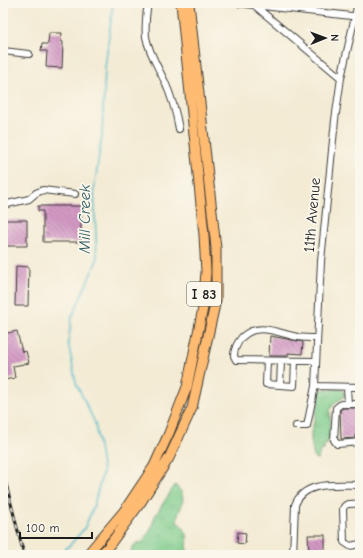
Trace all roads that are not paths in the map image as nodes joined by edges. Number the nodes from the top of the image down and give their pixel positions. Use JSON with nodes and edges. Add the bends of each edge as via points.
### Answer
{"nodes":[{"id":1,"x":148,"y":3,"type":"edge"},
{"id":2,"x":180,"y":3,"type":"edge"},
{"id":3,"x":188,"y":3,"type":"edge"},
{"id":4,"x":237,"y":3,"type":"edge"},
{"id":5,"x":358,"y":3,"type":"edge"},
{"id":6,"x":254,"y":5,"type":"junction"},
{"id":7,"x":357,"y":17,"type":"edge"},
{"id":8,"x":3,"y":51,"type":"edge"},
{"id":9,"x":29,"y":54,"type":"dead end"},
{"id":10,"x":341,"y":78,"type":"junction"},
{"id":11,"x":179,"y":129,"type":"dead end"},
{"id":12,"x":75,"y":194,"type":"dead end"},
{"id":13,"x":3,"y":205,"type":"edge"},
{"id":14,"x":317,"y":338,"type":"junction"},
{"id":15,"x":267,"y":361,"type":"junction"},
{"id":16,"x":281,"y":361,"type":"junction"},
{"id":17,"x":295,"y":361,"type":"junction"},
{"id":18,"x":315,"y":361,"type":"junction"},
{"id":19,"x":280,"y":385,"type":"junction"},
{"id":20,"x":315,"y":386,"type":"junction"},
{"id":21,"x":347,"y":386,"type":"junction"},
{"id":22,"x":360,"y":387,"type":"edge"},
{"id":23,"x":348,"y":404,"type":"junction"},
{"id":24,"x":360,"y":404,"type":"edge"},
{"id":25,"x":296,"y":426,"type":"dead end"},
{"id":26,"x":360,"y":442,"type":"edge"},
{"id":27,"x":360,"y":485,"type":"edge"},
{"id":28,"x":360,"y":504,"type":"edge"},
{"id":29,"x":360,"y":544,"type":"edge"},
{"id":30,"x":87,"y":555,"type":"edge"},
{"id":31,"x":100,"y":555,"type":"edge"},
{"id":32,"x":293,"y":555,"type":"edge"}],
"edges":[{"from":1,"to":11,"type":"street","via":[[146,37],[150,53],[175,107]]},
{"from":2,"to":30,"type":"highway","number":"I 83","via":[[204,235],[206,272],[203,308],[187,387],[154,466],[124,511]]},
{"from":3,"to":31,"type":"highway","number":"I 83","via":[[216,248],[216,300],[192,408],[169,458],[141,502]]},
{"from":4,"to":6,"type":"street"},
{"from":5,"to":7,"type":"street","name":"11th Avenue"},
{"from":6,"to":7,"type":"street"},
{"from":6,"to":10,"type":"street"},
{"from":7,"to":10,"type":"street","name":"11th Avenue"},
{"from":8,"to":9,"type":"street"},
{"from":10,"to":14,"type":"street","name":"11th Avenue","via":[[328,181]]},
{"from":12,"to":13,"type":"street","via":[[43,190],[29,199]]},
{"from":14,"to":15,"type":"street","via":[[298,337],[273,330],[255,330],[246,334],[234,350],[236,360]]},
{"from":14,"to":18,"type":"street","name":"11th Avenue"},
{"from":15,"to":16,"type":"street"},
{"from":15,"to":19,"type":"street","via":[[266,384]]},
{"from":16,"to":17,"type":"street"},
{"from":16,"to":19,"type":"street"},
{"from":17,"to":18,"type":"street"},
{"from":17,"to":19,"type":"street","via":[[294,386]]},
{"from":18,"to":20,"type":"street","name":"11th Avenue"},
{"from":20,"to":21,"type":"street"},
{"from":20,"to":25,"type":"street","name":"11th Avenue","via":[[307,426]]},
{"from":21,"to":22,"type":"street"},
{"from":21,"to":23,"type":"street"},
{"from":23,"to":24,"type":"street"},
{"from":23,"to":26,"type":"street","via":[[341,404],[336,408],[334,440],[337,444]]},
{"from":27,"to":32,"type":"street","via":[[319,486],[311,488],[297,500],[294,505]]},
{"from":28,"to":29,"type":"street","via":[[346,504],[343,509],[344,542],[350,546]]}]}
